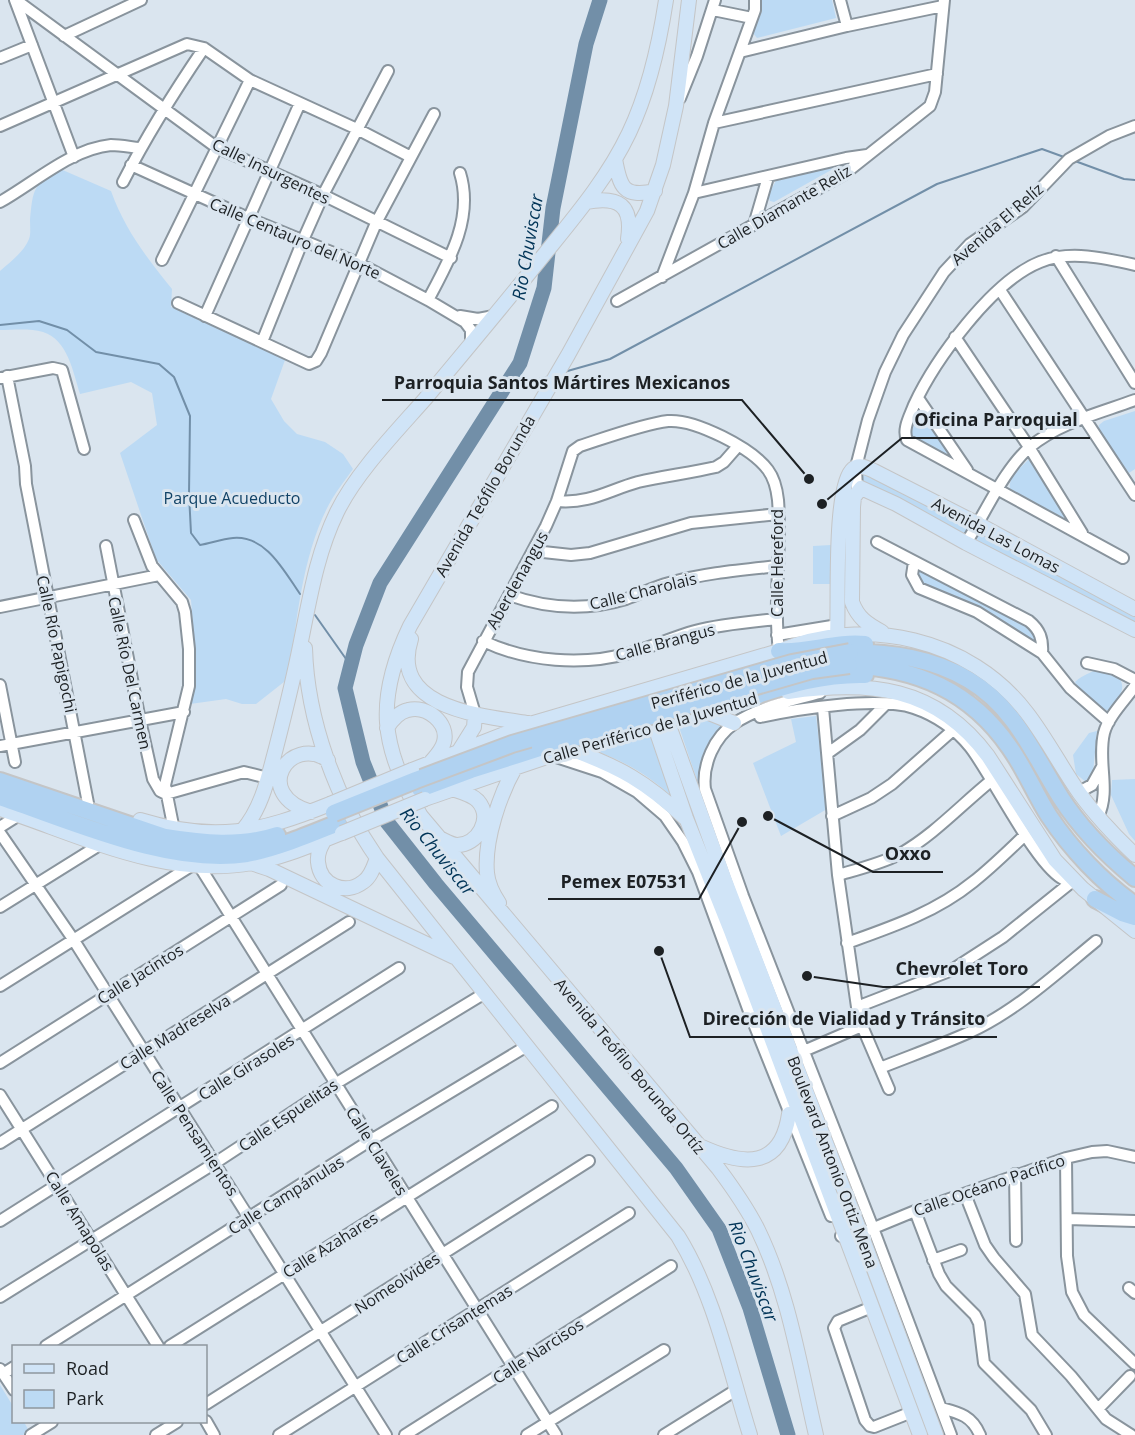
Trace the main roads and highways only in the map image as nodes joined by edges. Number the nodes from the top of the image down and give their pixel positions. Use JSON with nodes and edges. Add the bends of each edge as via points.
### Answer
{"nodes":[{"id":1,"x":666,"y":0,"type":"edge"},
{"id":2,"x":689,"y":0,"type":"edge"},
{"id":3,"x":615,"y":159,"type":"junction"},
{"id":4,"x":655,"y":191,"type":"junction"},
{"id":5,"x":586,"y":202,"type":"junction"},
{"id":6,"x":626,"y":250,"type":"junction"},
{"id":7,"x":856,"y":467,"type":"joint"},
{"id":8,"x":435,"y":583,"type":"junction"},
{"id":9,"x":1135,"y":609,"type":"edge"},
{"id":10,"x":304,"y":625,"type":"junction"},
{"id":11,"x":837,"y":630,"type":"junction"},
{"id":12,"x":1135,"y":630,"type":"edge"},
{"id":13,"x":893,"y":636,"type":"junction"},
{"id":14,"x":778,"y":643,"type":"junction"},
{"id":15,"x":850,"y":659,"type":"junction"},
{"id":16,"x":919,"y":659,"type":"junction"},
{"id":17,"x":922,"y":678,"type":"junction"},
{"id":18,"x":649,"y":689,"type":"junction"},
{"id":19,"x":749,"y":698,"type":"junction"},
{"id":20,"x":704,"y":711,"type":"junction"},
{"id":21,"x":475,"y":714,"type":"junction"},
{"id":22,"x":661,"y":722,"type":"junction"},
{"id":23,"x":734,"y":723,"type":"road end"},
{"id":24,"x":530,"y":724,"type":"junction"},
{"id":25,"x":387,"y":728,"type":"junction"},
{"id":26,"x":570,"y":749,"type":"junction"},
{"id":27,"x":459,"y":751,"type":"junction"},
{"id":28,"x":545,"y":752,"type":"junction"},
{"id":29,"x":328,"y":760,"type":"junction"},
{"id":30,"x":429,"y":764,"type":"junction"},
{"id":31,"x":516,"y":766,"type":"junction"},
{"id":32,"x":0,"y":772,"type":"edge"},
{"id":33,"x":0,"y":781,"type":"edge"},
{"id":34,"x":453,"y":789,"type":"junction"},
{"id":35,"x":422,"y":794,"type":"junction"},
{"id":36,"x":0,"y":796,"type":"edge"},
{"id":37,"x":0,"y":809,"type":"edge"},
{"id":38,"x":311,"y":812,"type":"junction"},
{"id":39,"x":686,"y":818,"type":"junction"},
{"id":40,"x":333,"y":823,"type":"junction"},
{"id":41,"x":242,"y":831,"type":"junction"},
{"id":42,"x":436,"y":836,"type":"junction"},
{"id":43,"x":294,"y":851,"type":"joint"},
{"id":44,"x":1135,"y":855,"type":"edge"},
{"id":45,"x":377,"y":858,"type":"junction"},
{"id":46,"x":252,"y":863,"type":"junction"},
{"id":47,"x":1135,"y":878,"type":"edge"},
{"id":48,"x":1095,"y":899,"type":"junction"},
{"id":49,"x":1135,"y":905,"type":"edge"},
{"id":50,"x":1135,"y":917,"type":"edge"},
{"id":51,"x":1135,"y":931,"type":"edge"},
{"id":52,"x":521,"y":938,"type":"junction"},
{"id":53,"x":458,"y":959,"type":"junction"},
{"id":54,"x":789,"y":1114,"type":"road end"},
{"id":55,"x":697,"y":1145,"type":"junction"},
{"id":56,"x":750,"y":1435,"type":"edge"},
{"id":57,"x":816,"y":1435,"type":"edge"},
{"id":58,"x":920,"y":1435,"type":"edge"},
{"id":59,"x":936,"y":1435,"type":"edge"}],
"edges":[{"from":1,"to":3,"type":"main road","via":[[650,80]]},
{"from":2,"to":4,"type":"main road","name":"Avenida Teófilo Borunda","via":[[676,106]]},
{"from":3,"to":4,"type":"main road","via":[[624,189],[636,193]]},
{"from":3,"to":5,"type":"main road"},
{"from":4,"to":6,"type":"main road","name":"Avenida Teófilo Borunda"},
{"from":5,"to":6,"type":"main road","via":[[609,199],[626,210],[630,225]]},
{"from":5,"to":10,"type":"main road","via":[[352,488],[338,510],[318,561]]},
{"from":6,"to":8,"type":"main road","name":"Avenida Teófilo Borunda"},
{"from":7,"to":9,"type":"main road","name":"Avenida Las Lomas","via":[[874,471]]},
{"from":7,"to":11,"type":"main road","name":"Avenida El Relíz","via":[[848,474],[843,493]]},
{"from":8,"to":21,"type":"main road","via":[[413,632],[407,664],[413,680],[431,699]]},
{"from":8,"to":25,"type":"main road","name":"Avenida Teófilo Borunda","via":[[394,662],[388,685]]},
{"from":10,"to":29,"type":"main road","via":[[309,696]]},
{"from":10,"to":41,"type":"main road","via":[[268,778],[255,813]]},
{"from":11,"to":13,"type":"main road"},
{"from":11,"to":14,"type":"main road","via":[[801,642]]},
{"from":12,"to":13,"type":"main road","name":"Avenida Las Lomas","via":[[861,488],[853,507],[852,602],[864,621]]},
{"from":13,"to":44,"type":"main road","via":[[954,655],[997,681],[1027,712],[1098,817]]},
{"from":14,"to":16,"type":"highway","via":[[795,651],[857,643],[905,649]]},
{"from":14,"to":18,"type":"main road"},
{"from":15,"to":16,"type":"highway","name":"Periférico de la Juventud","via":[[879,653]]},
{"from":15,"to":17,"type":"highway","name":"Periférico de la Juventud"},
{"from":15,"to":28,"type":"highway","name":"Periférico de la Juventud","bridge":true},
{"from":15,"to":40,"type":"highway","name":"Periférico de la Juventud","bridge":true,"via":[[792,663],[512,744]]},
{"from":16,"to":47,"type":"highway","name":"Periférico de la Juventud","via":[[970,680],[1006,711],[1078,822]]},
{"from":17,"to":19,"type":"highway","via":[[832,675]]},
{"from":17,"to":49,"type":"highway","name":"Periférico de la Juventud","via":[[954,693],[993,726],[1011,748],[1065,836],[1103,878]]},
{"from":18,"to":22,"type":"main road","name":"Boulevard Antonio Ortiz Mena"},
{"from":18,"to":24,"type":"main road"},
{"from":19,"to":20,"type":"main road","name":"Calle Periférico de la Juventud"},
{"from":19,"to":48,"type":"main road","name":"Calle Periférico de la Juventud","via":[[843,687],[875,688],[910,696],[938,709],[979,744],[1041,841]]},
{"from":20,"to":22,"type":"main road","name":"Calle Periférico de la Juventud"},
{"from":20,"to":23,"type":"main road"},
{"from":21,"to":24,"type":"main road"},
{"from":21,"to":27,"type":"main road","via":[[474,728]]},
{"from":22,"to":26,"type":"main road","name":"Calle Periférico de la Juventud"},
{"from":22,"to":39,"type":"main road","name":"Boulevard Antonio Ortiz Mena"},
{"from":22,"to":59,"type":"main road","name":"Boulevard Antonio Ortiz Mena","via":[[761,957],[867,1231]]},
{"from":24,"to":27,"type":"main road"},
{"from":25,"to":30,"type":"main road","via":[[408,710],[418,709],[436,718],[445,739]]},
{"from":25,"to":42,"type":"main road","name":"Avenida Teófilo Borunda Ortíz","via":[[408,795]]},
{"from":26,"to":28,"type":"main road","name":"Calle Periférico de la Juventud"},
{"from":26,"to":39,"type":"main road","via":[[629,774]]},
{"from":27,"to":30,"type":"main road"},
{"from":28,"to":31,"type":"main road","name":"Calle Periférico de la Juventud"},
{"from":28,"to":35,"type":"highway","name":"Calle Periférico de la Juventud","via":[[471,770]]},
{"from":29,"to":38,"type":"main road","via":[[315,753],[304,753],[285,765],[280,776],[285,798]]},
{"from":29,"to":45,"type":"main road","via":[[348,809]]},
{"from":30,"to":40,"type":"main road","bridge":true,"via":[[412,770]]},
{"from":31,"to":34,"type":"main road","name":"Calle Periférico de la Juventud"},
{"from":31,"to":52,"type":"main road","via":[[501,795],[488,847],[487,873],[497,901]]},
{"from":32,"to":41,"type":"main road","via":[[174,830]]},
{"from":33,"to":40,"type":"highway","via":[[165,837],[186,840],[242,842]]},
{"from":34,"to":35,"type":"main road","name":"Calle Periférico de la Juventud"},
{"from":34,"to":42,"type":"main road","via":[[477,800],[484,825],[479,835],[456,845]]},
{"from":35,"to":40,"type":"highway"},
{"from":36,"to":40,"type":"highway","via":[[138,844],[190,854],[245,854],[296,840]]},
{"from":37,"to":46,"type":"main road","via":[[164,861],[196,867]]},
{"from":38,"to":40,"type":"main road"},
{"from":38,"to":41,"type":"main road"},
{"from":39,"to":58,"type":"main road","name":"Boulevard Antonio Ortiz Mena"},
{"from":40,"to":43,"type":"highway"},
{"from":40,"to":45,"type":"main road","via":[[319,850],[318,862],[330,884],[340,889],[364,881]]},
{"from":42,"to":52,"type":"main road","name":"Avenida Teófilo Borunda Ortíz"},
{"from":43,"to":46,"type":"main road"},
{"from":45,"to":53,"type":"main road"},
{"from":46,"to":53,"type":"main road"},
{"from":48,"to":50,"type":"highway"},
{"from":48,"to":51,"type":"main road","name":"Calle Periférico de la Juventud"},
{"from":52,"to":55,"type":"main road","name":"Avenida Teófilo Borunda Ortíz"},
{"from":53,"to":56,"type":"main road","via":[[665,1218],[691,1257],[715,1317]]},
{"from":54,"to":55,"type":"main road","via":[[784,1139],[776,1150],[761,1157],[730,1158]]},
{"from":55,"to":57,"type":"main road","name":"Avenida Teófilo Borunda Ortíz","via":[[735,1191],[770,1260],[785,1303]]}]}
